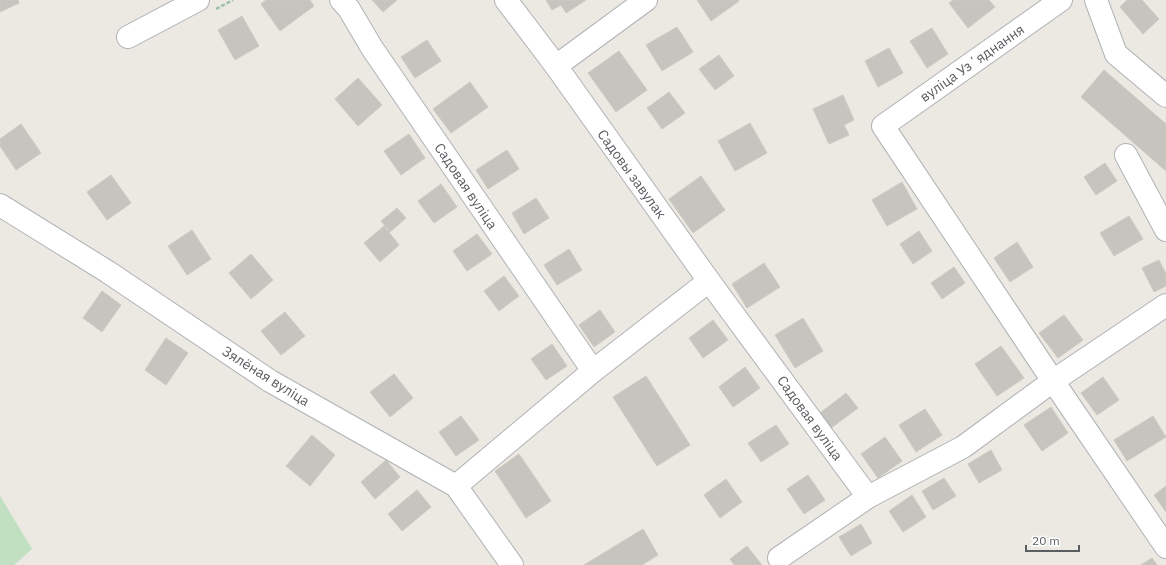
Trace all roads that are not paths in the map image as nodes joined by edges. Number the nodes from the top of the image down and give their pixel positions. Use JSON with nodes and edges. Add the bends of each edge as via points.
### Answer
{"nodes":[{"id":1,"x":198,"y":0,"type":"edge"},
{"id":2,"x":341,"y":0,"type":"edge"},
{"id":3,"x":506,"y":0,"type":"edge"},
{"id":4,"x":646,"y":0,"type":"edge"},
{"id":5,"x":1061,"y":0,"type":"edge"},
{"id":6,"x":1096,"y":0,"type":"edge"},
{"id":7,"x":128,"y":37,"type":"dead end"},
{"id":8,"x":556,"y":66,"type":"junction"},
{"id":9,"x":1166,"y":96,"type":"edge"},
{"id":10,"x":1126,"y":154,"type":"dead end"},
{"id":11,"x":0,"y":205,"type":"edge"},
{"id":12,"x":1166,"y":230,"type":"edge"},
{"id":13,"x":709,"y":282,"type":"junction"},
{"id":14,"x":1166,"y":305,"type":"edge"},
{"id":15,"x":592,"y":370,"type":"junction"},
{"id":16,"x":1053,"y":381,"type":"junction"},
{"id":17,"x":456,"y":486,"type":"junction"},
{"id":18,"x":868,"y":497,"type":"junction"},
{"id":19,"x":1166,"y":547,"type":"edge"},
{"id":20,"x":779,"y":558,"type":"dead end"},
{"id":21,"x":512,"y":565,"type":"edge"}],
"edges":[{"from":1,"to":7,"type":"street"},
{"from":2,"to":15,"type":"street","name":"Садовая вуліца"},
{"from":3,"to":8,"type":"street","name":"Садовы завулак"},
{"from":4,"to":8,"type":"street"},
{"from":5,"to":16,"type":"street","name":"вуліца Узʼяднання","via":[[883,126]]},
{"from":6,"to":9,"type":"street","via":[[1116,54]]},
{"from":8,"to":13,"type":"street","name":"Садовы завулак"},
{"from":10,"to":12,"type":"street"},
{"from":11,"to":17,"type":"street","name":"Зялёная вуліца","via":[[108,272],[270,381]]},
{"from":13,"to":15,"type":"street"},
{"from":13,"to":18,"type":"street","name":"Садовая вуліца"},
{"from":14,"to":16,"type":"street"},
{"from":15,"to":17,"type":"street"},
{"from":16,"to":18,"type":"street","via":[[963,447]]},
{"from":16,"to":19,"type":"street"},
{"from":17,"to":21,"type":"street","name":"Зялёная вуліца"},
{"from":18,"to":20,"type":"street"}]}
